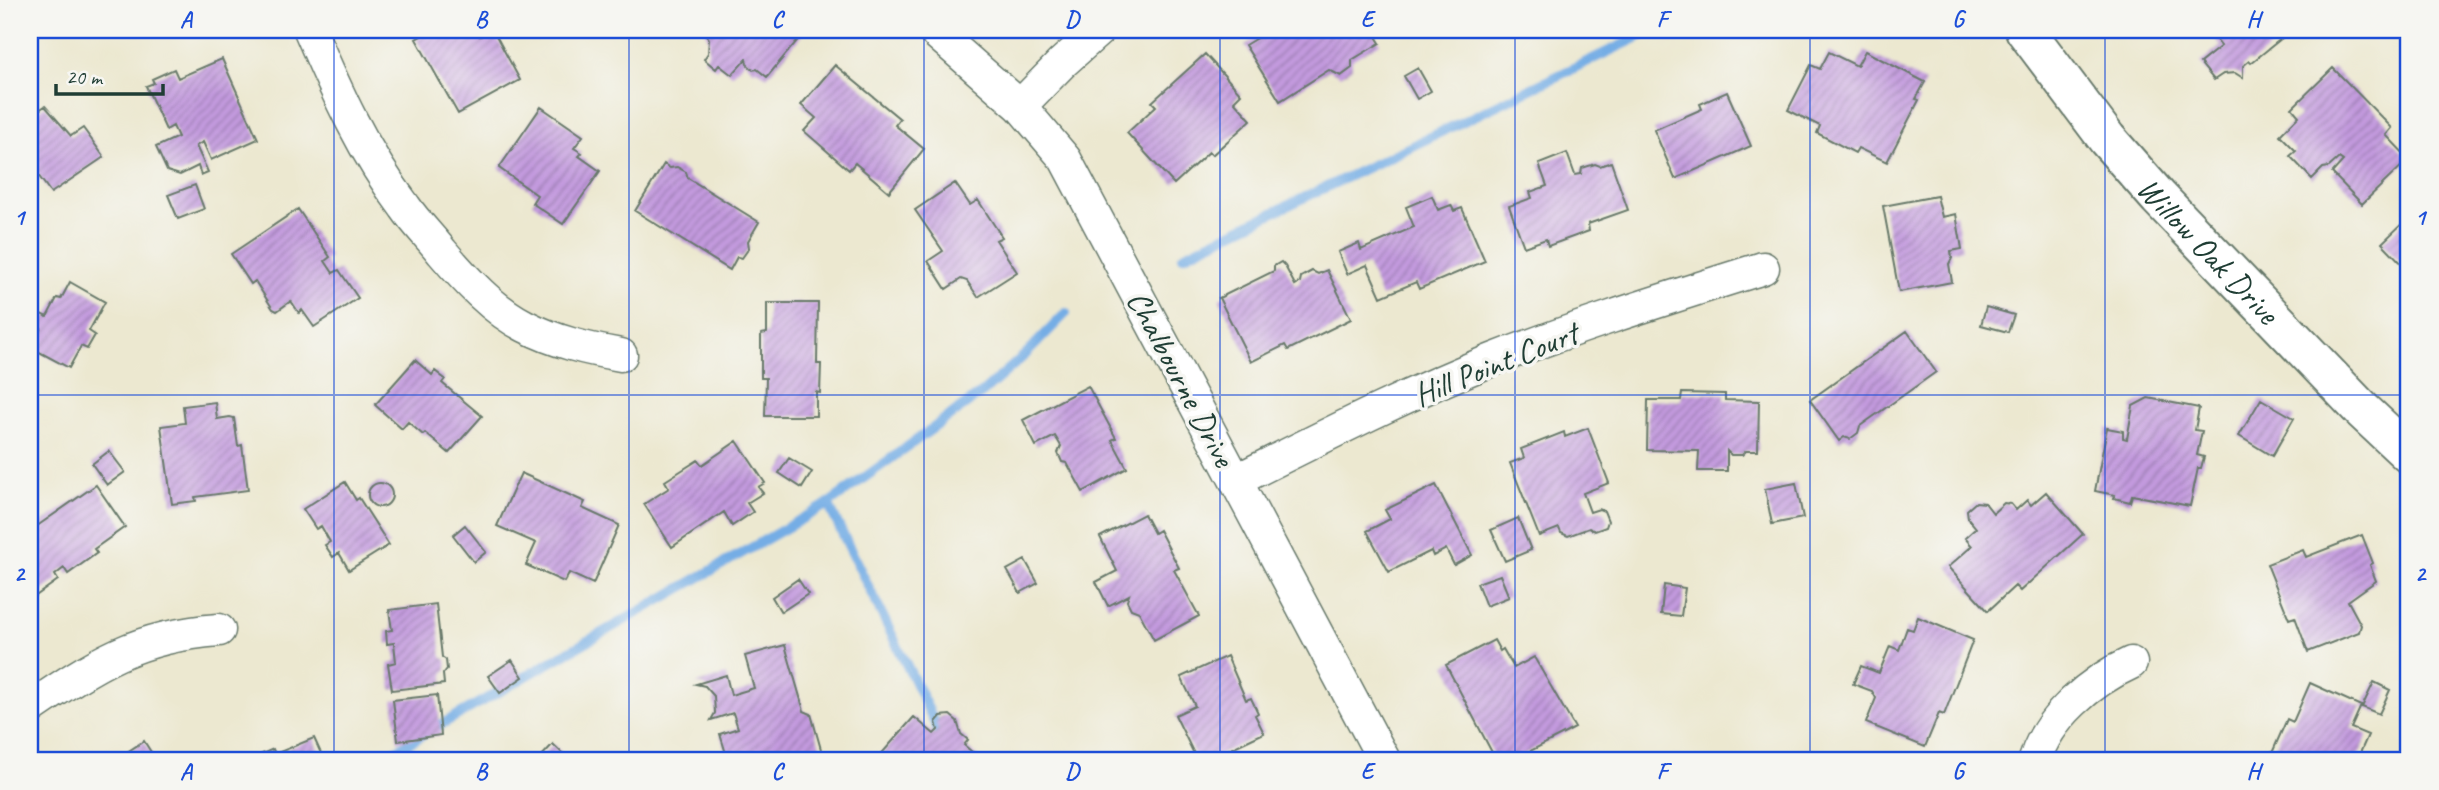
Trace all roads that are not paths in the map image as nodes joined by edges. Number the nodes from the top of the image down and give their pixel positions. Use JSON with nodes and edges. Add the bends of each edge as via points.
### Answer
{"nodes":[{"id":1,"x":310,"y":30,"type":"edge"},
{"id":2,"x":933,"y":30,"type":"edge"},
{"id":3,"x":1099,"y":30,"type":"edge"},
{"id":4,"x":2025,"y":30,"type":"edge"},
{"id":5,"x":1020,"y":106,"type":"junction"},
{"id":6,"x":1763,"y":268,"type":"dead end"},
{"id":7,"x":621,"y":355,"type":"dead end"},
{"id":8,"x":2409,"y":454,"type":"edge"},
{"id":9,"x":1237,"y":480,"type":"junction"},
{"id":10,"x":219,"y":630,"type":"dead end"},
{"id":11,"x":2131,"y":663,"type":"dead end"},
{"id":12,"x":30,"y":708,"type":"edge"},
{"id":13,"x":1384,"y":760,"type":"edge"},
{"id":14,"x":2035,"y":760,"type":"edge"}],
"edges":[{"from":1,"to":7,"type":"street","via":[[341,102],[383,174],[455,267],[522,325],[555,340]]},
{"from":2,"to":5,"type":"street","name":"Chalbourne Drive"},
{"from":3,"to":5,"type":"street"},
{"from":4,"to":8,"type":"street","name":"Willow Oak Drive","via":[[2159,198]]},
{"from":5,"to":9,"type":"street","name":"Chalbourne Drive","via":[[1065,159]]},
{"from":6,"to":9,"type":"street","name":"Hill Point Court","via":[[1491,361],[1356,420]]},
{"from":9,"to":13,"type":"street","name":"Chalbourne Drive"},
{"from":10,"to":12,"type":"street","via":[[159,638],[108,657]]},
{"from":11,"to":14,"type":"street","via":[[2075,700]]}]}
